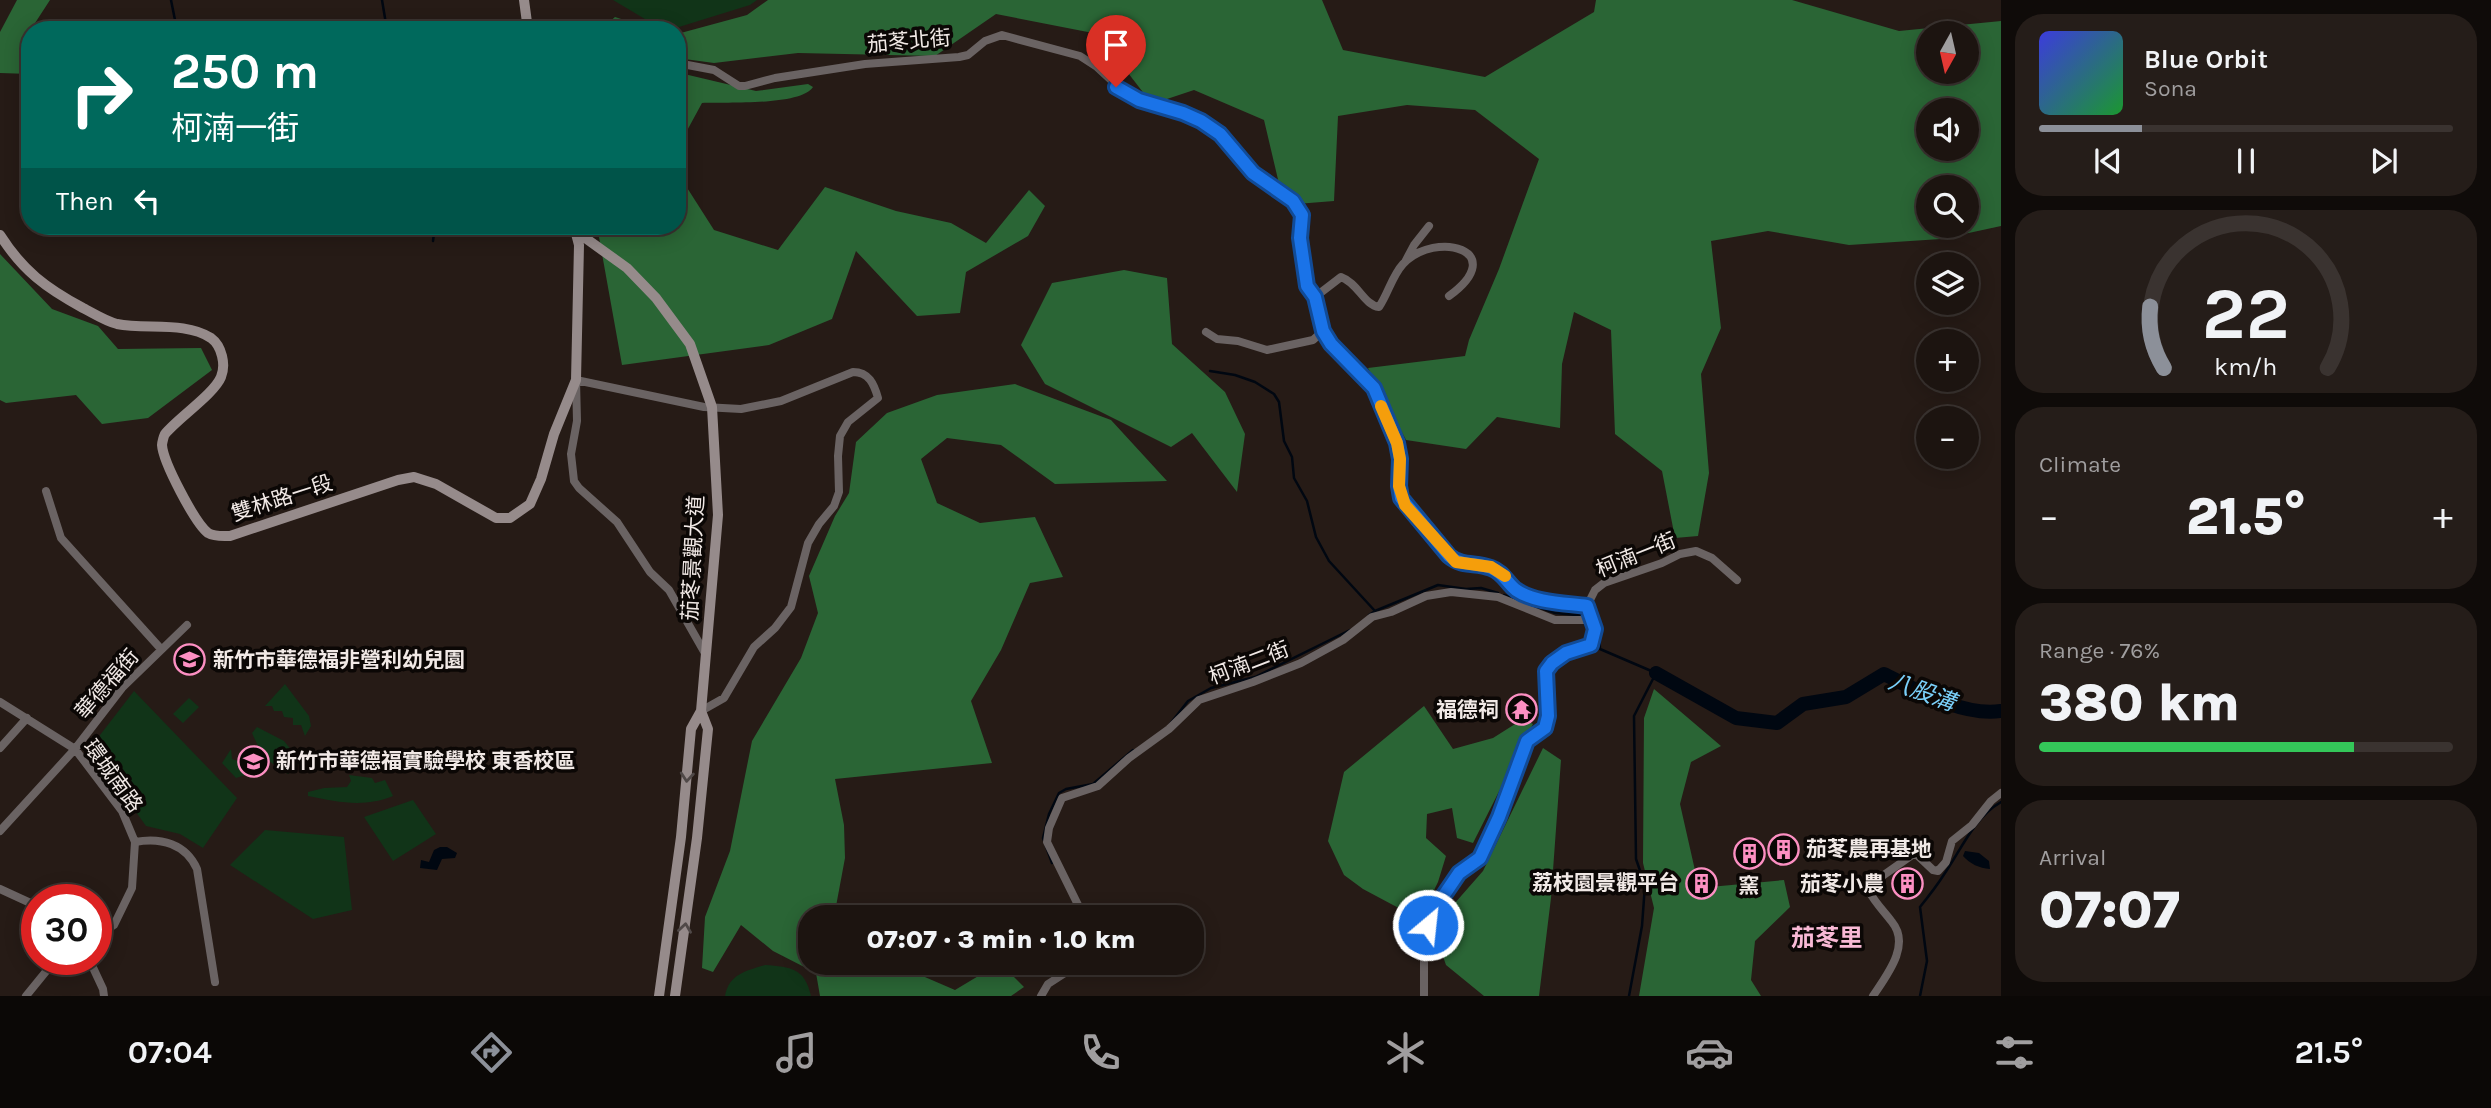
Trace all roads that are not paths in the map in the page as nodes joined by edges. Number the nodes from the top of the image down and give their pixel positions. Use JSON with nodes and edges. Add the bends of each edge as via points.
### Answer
{"nodes":[{"id":1,"x":524,"y":0,"type":"edge"},
{"id":2,"x":527,"y":21,"type":"edge"},
{"id":3,"x":686,"y":65,"type":"edge"},
{"id":4,"x":1429,"y":226,"type":"dead end"},
{"id":5,"x":0,"y":235,"type":"edge"},
{"id":6,"x":576,"y":235,"type":"edge"},
{"id":7,"x":583,"y":235,"type":"edge"},
{"id":8,"x":1405,"y":262,"type":"junction"},
{"id":9,"x":1449,"y":296,"type":"dead end"},
{"id":10,"x":1315,"y":297,"type":"junction"},
{"id":11,"x":1323,"y":331,"type":"junction"},
{"id":12,"x":1206,"y":332,"type":"dead end"},
{"id":13,"x":576,"y":380,"type":"junction"},
{"id":14,"x":712,"y":407,"type":"junction"},
{"id":15,"x":46,"y":491,"type":"dead end"},
{"id":16,"x":1737,"y":580,"type":"dead end"},
{"id":17,"x":1587,"y":606,"type":"junction"},
{"id":18,"x":1590,"y":620,"type":"junction"},
{"id":19,"x":187,"y":625,"type":"dead end"},
{"id":20,"x":161,"y":649,"type":"junction"},
{"id":21,"x":705,"y":655,"type":"junction"},
{"id":22,"x":0,"y":702,"type":"edge"},
{"id":23,"x":701,"y":711,"type":"junction"},
{"id":24,"x":27,"y":718,"type":"junction"},
{"id":25,"x":0,"y":748,"type":"edge"},
{"id":26,"x":75,"y":749,"type":"junction"},
{"id":27,"x":2001,"y":793,"type":"edge"},
{"id":28,"x":0,"y":831,"type":"edge"},
{"id":29,"x":135,"y":842,"type":"junction"},
{"id":30,"x":0,"y":889,"type":"edge"},
{"id":31,"x":21,"y":899,"type":"edge"},
{"id":32,"x":1078,"y":905,"type":"edge"},
{"id":33,"x":112,"y":926,"type":"edge"},
{"id":34,"x":43,"y":975,"type":"edge"},
{"id":35,"x":96,"y":975,"type":"edge"},
{"id":36,"x":1062,"y":975,"type":"edge"},
{"id":37,"x":215,"y":982,"type":"dead end"},
{"id":38,"x":26,"y":996,"type":"edge"},
{"id":39,"x":104,"y":996,"type":"edge"},
{"id":40,"x":659,"y":996,"type":"edge"},
{"id":41,"x":675,"y":996,"type":"edge"},
{"id":42,"x":1041,"y":996,"type":"edge"},
{"id":43,"x":1424,"y":996,"type":"edge"},
{"id":44,"x":1873,"y":996,"type":"edge"}],
"edges":[{"from":1,"to":2,"type":"street"},
{"from":3,"to":10,"type":"street","name":"茄苳北街","via":[[714,70],[745,86],[865,64],[959,57],[1003,36],[1080,56],[1124,92],[1193,117],[1220,134],[1253,173],[1293,201],[1302,215],[1307,286]]},
{"from":4,"to":8,"type":"street"},
{"from":5,"to":13,"type":"street","name":"雙林路一段","via":[[41,284],[98,316],[115,323],[166,326],[200,334],[213,339],[221,350],[221,376],[164,434],[162,444],[184,498],[208,533],[218,537],[414,477],[436,484],[496,518],[510,518],[530,504]]},
{"from":6,"to":13,"type":"street"},
{"from":7,"to":14,"type":"street","name":"茄苳景觀大道","via":[[626,268],[690,344]]},
{"from":8,"to":9,"type":"street","via":[[1442,247],[1469,253],[1471,277]]},
{"from":8,"to":10,"type":"street","via":[[1379,307],[1342,277]]},
{"from":10,"to":11,"type":"street","name":"茄苳北街"},
{"from":11,"to":12,"type":"street","via":[[1313,340],[1267,350],[1217,339]]},
{"from":11,"to":17,"type":"street","name":"茄苳北街","via":[[1374,388],[1397,443],[1401,498],[1449,556],[1456,562],[1491,567],[1515,589],[1534,597]]},
{"from":13,"to":14,"type":"street"},
{"from":13,"to":21,"type":"street","via":[[573,481],[617,522],[650,572],[669,590]]},
{"from":14,"to":21,"type":"street","name":"茄苳景觀大道","via":[[718,515]]},
{"from":14,"to":23,"type":"street","via":[[771,404],[853,372],[867,376],[878,397],[848,422],[840,436],[839,492],[808,543],[791,607],[754,647],[724,698]]},
{"from":15,"to":20,"type":"street","via":[[61,538]]},
{"from":16,"to":17,"type":"street","name":"柯湳一街","via":[[1712,558],[1696,551],[1604,583]]},
{"from":17,"to":18,"type":"street","name":"柯湳一街"},
{"from":18,"to":32,"type":"street","name":"柯湳二街","via":[[1555,620],[1498,597],[1436,592],[1372,617],[1343,640],[1301,663],[1199,700],[1098,786],[1062,798],[1047,842]]},
{"from":18,"to":43,"type":"street","name":"柯湳一街","via":[[1595,629],[1591,645],[1566,653],[1546,671],[1545,728],[1527,741],[1480,858],[1459,873],[1428,925]]},
{"from":19,"to":20,"type":"street","name":"華德福街"},
{"from":20,"to":26,"type":"street","name":"華德福街","via":[[122,688]]},
{"from":21,"to":23,"type":"street","name":"茄苳景觀大道"},
{"from":22,"to":24,"type":"street","name":"環城南路"},
{"from":23,"to":40,"type":"street","name":"茄苳景觀大道","one_way":true,"via":[[691,729]]},
{"from":41,"to":23,"type":"street","name":"茄苳景觀大道","one_way":true,"via":[[708,729]]},
{"from":24,"to":25,"type":"street"},
{"from":24,"to":26,"type":"street","name":"環城南路"},
{"from":26,"to":28,"type":"street","name":"華德福街"},
{"from":26,"to":29,"type":"street","name":"環城南路","via":[[122,811]]},
{"from":27,"to":44,"type":"street","via":[[1952,841],[1938,871],[1915,853],[1871,884],[1868,891],[1900,935],[1896,955]]},
{"from":29,"to":33,"type":"street","name":"環城南路","via":[[132,888]]},
{"from":29,"to":37,"type":"street","via":[[169,843],[191,855]]},
{"from":30,"to":31,"type":"street"},
{"from":34,"to":38,"type":"street"},
{"from":35,"to":39,"type":"street"},
{"from":36,"to":42,"type":"street","via":[[1048,984]]}]}
